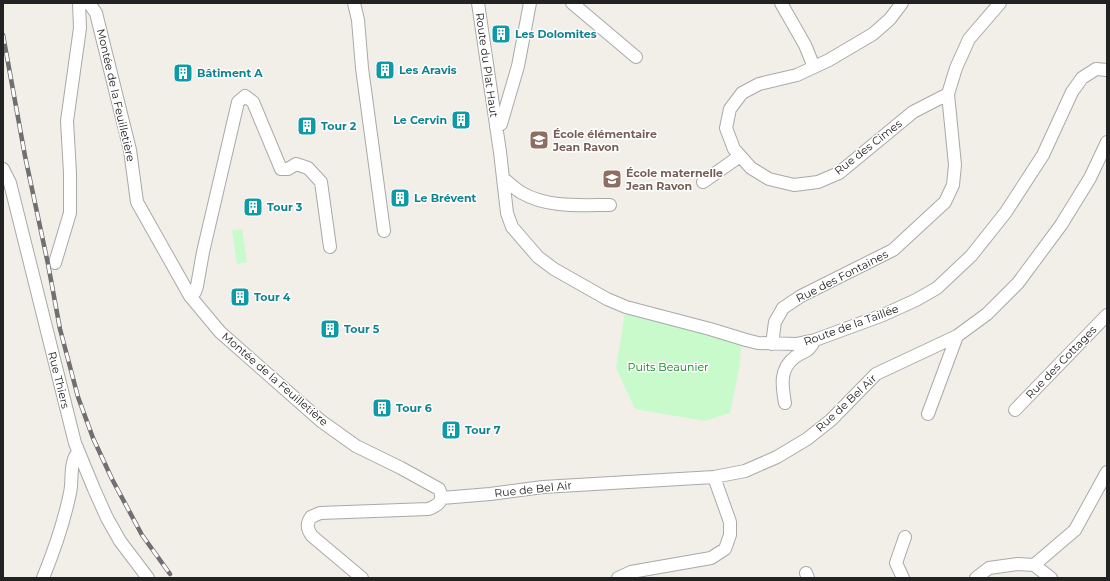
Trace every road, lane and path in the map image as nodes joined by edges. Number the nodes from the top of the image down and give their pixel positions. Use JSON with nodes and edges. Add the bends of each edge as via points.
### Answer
{"nodes":[{"id":1,"x":79,"y":3,"type":"edge"},
{"id":2,"x":89,"y":3,"type":"edge"},
{"id":3,"x":354,"y":3,"type":"edge"},
{"id":4,"x":478,"y":3,"type":"edge"},
{"id":5,"x":530,"y":3,"type":"edge"},
{"id":6,"x":572,"y":3,"type":"edge"},
{"id":7,"x":780,"y":3,"type":"edge"},
{"id":8,"x":902,"y":3,"type":"edge"},
{"id":9,"x":1000,"y":3,"type":"edge"},
{"id":10,"x":636,"y":57,"type":"dead end"},
{"id":11,"x":814,"y":67,"type":"junction"},
{"id":12,"x":1107,"y":70,"type":"edge"},
{"id":13,"x":948,"y":94,"type":"junction"},
{"id":14,"x":496,"y":127,"type":"junction"},
{"id":15,"x":1107,"y":142,"type":"edge"},
{"id":16,"x":740,"y":156,"type":"junction"},
{"id":17,"x":3,"y":169,"type":"edge"},
{"id":18,"x":503,"y":178,"type":"junction"},
{"id":19,"x":703,"y":182,"type":"dead end"},
{"id":20,"x":610,"y":205,"type":"dead end"},
{"id":21,"x":384,"y":231,"type":"dead end"},
{"id":22,"x":330,"y":247,"type":"dead end"},
{"id":23,"x":55,"y":263,"type":"dead end"},
{"id":24,"x":190,"y":296,"type":"junction"},
{"id":25,"x":1107,"y":315,"type":"edge"},
{"id":26,"x":957,"y":336,"type":"junction"},
{"id":27,"x":815,"y":340,"type":"junction"},
{"id":28,"x":772,"y":344,"type":"junction"},
{"id":29,"x":785,"y":403,"type":"dead end"},
{"id":30,"x":1015,"y":410,"type":"dead end"},
{"id":31,"x":928,"y":414,"type":"dead end"},
{"id":32,"x":78,"y":452,"type":"junction"},
{"id":33,"x":1107,"y":472,"type":"edge"},
{"id":34,"x":714,"y":477,"type":"junction"},
{"id":35,"x":442,"y":498,"type":"junction"},
{"id":36,"x":905,"y":537,"type":"dead end"},
{"id":37,"x":1034,"y":565,"type":"junction"},
{"id":38,"x":43,"y":578,"type":"edge"},
{"id":39,"x":148,"y":578,"type":"edge"},
{"id":40,"x":362,"y":578,"type":"edge"},
{"id":41,"x":618,"y":578,"type":"edge"},
{"id":42,"x":903,"y":578,"type":"edge"},
{"id":43,"x":976,"y":578,"type":"edge"},
{"id":44,"x":1051,"y":578,"type":"edge"}],
"edges":[{"from":1,"to":23,"type":"street","via":[[80,28],[67,122],[70,213]]},
{"from":2,"to":24,"type":"street","name":"Montée de la Feuilletière","via":[[96,12],[130,150],[138,202]]},
{"from":3,"to":21,"type":"street"},
{"from":4,"to":14,"type":"street","name":"Route du Plat Haut"},
{"from":5,"to":14,"type":"street","via":[[516,72],[501,124]]},
{"from":6,"to":10,"type":"street"},
{"from":7,"to":11,"type":"street","via":[[805,45]]},
{"from":8,"to":11,"type":"street","name":"Rue des Cimes","via":[[890,19],[873,34]]},
{"from":9,"to":13,"type":"street","name":"Rue des Fontaines","via":[[969,39]]},
{"from":11,"to":16,"type":"street","name":"Rue des Cimes","via":[[797,75],[759,84],[742,93],[730,109],[726,128],[734,150]]},
{"from":12,"to":27,"type":"street","name":"Route de la Taillée","via":[[1096,69],[1082,78],[1072,92],[1043,155],[1006,212],[960,267],[937,288],[916,300]]},
{"from":13,"to":16,"type":"street","name":"Rue des Cimes","via":[[913,112],[839,173],[818,182],[794,186],[769,179],[751,168]]},
{"from":13,"to":28,"type":"street","name":"Rue des Fontaines","via":[[955,165],[953,185],[945,202],[893,250],[801,296],[783,308],[775,322]]},
{"from":14,"to":18,"type":"street","name":"Route de la Taillée"},
{"from":15,"to":26,"type":"street","name":"Rue de Bel Air","via":[[1090,178],[1061,225],[1018,283],[987,314]]},
{"from":16,"to":19,"type":"street"},
{"from":17,"to":32,"type":"street","name":"Rue Thiers","via":[[10,182]]},
{"from":18,"to":20,"type":"street","via":[[522,193],[544,202]]},
{"from":18,"to":28,"type":"street","name":"Route de la Taillée","via":[[507,214],[512,227],[538,257],[554,269],[626,307],[746,340]]},
{"from":22,"to":24,"type":"street","via":[[321,182],[308,168],[296,164],[288,169],[280,169],[253,102],[245,96],[238,102],[197,286]]},
{"from":24,"to":35,"type":"street","name":"Montée de la Feuilletière","via":[[220,332],[321,421],[356,446],[439,489]]},
{"from":25,"to":30,"type":"street","name":"Rue des Cottages"},
{"from":26,"to":31,"type":"street"},
{"from":26,"to":34,"type":"street","name":"Rue de Bel Air","via":[[876,374],[831,420],[807,439],[777,457],[745,471]]},
{"from":27,"to":28,"type":"street","name":"Route de la Taillée","via":[[796,344]]},
{"from":27,"to":29,"type":"street","via":[[811,348],[794,358],[784,370],[782,384]]},
{"from":32,"to":38,"type":"street","via":[[74,458],[71,492],[54,552]]},
{"from":32,"to":39,"type":"street","name":"Rue Thiers","via":[[120,541]]},
{"from":33,"to":37,"type":"street","via":[[1075,530]]},
{"from":34,"to":35,"type":"street","name":"Rue de Bel Air","via":[[543,487]]},
{"from":34,"to":41,"type":"street","via":[[730,522],[730,535],[725,549],[711,558],[631,572]]},
{"from":35,"to":40,"type":"street","via":[[436,507],[428,509],[320,513],[311,517],[307,526],[312,536]]},
{"from":36,"to":42,"type":"street","via":[[896,563]]},
{"from":37,"to":43,"type":"street","via":[[1018,564],[989,568]]},
{"from":37,"to":44,"type":"street"}]}
